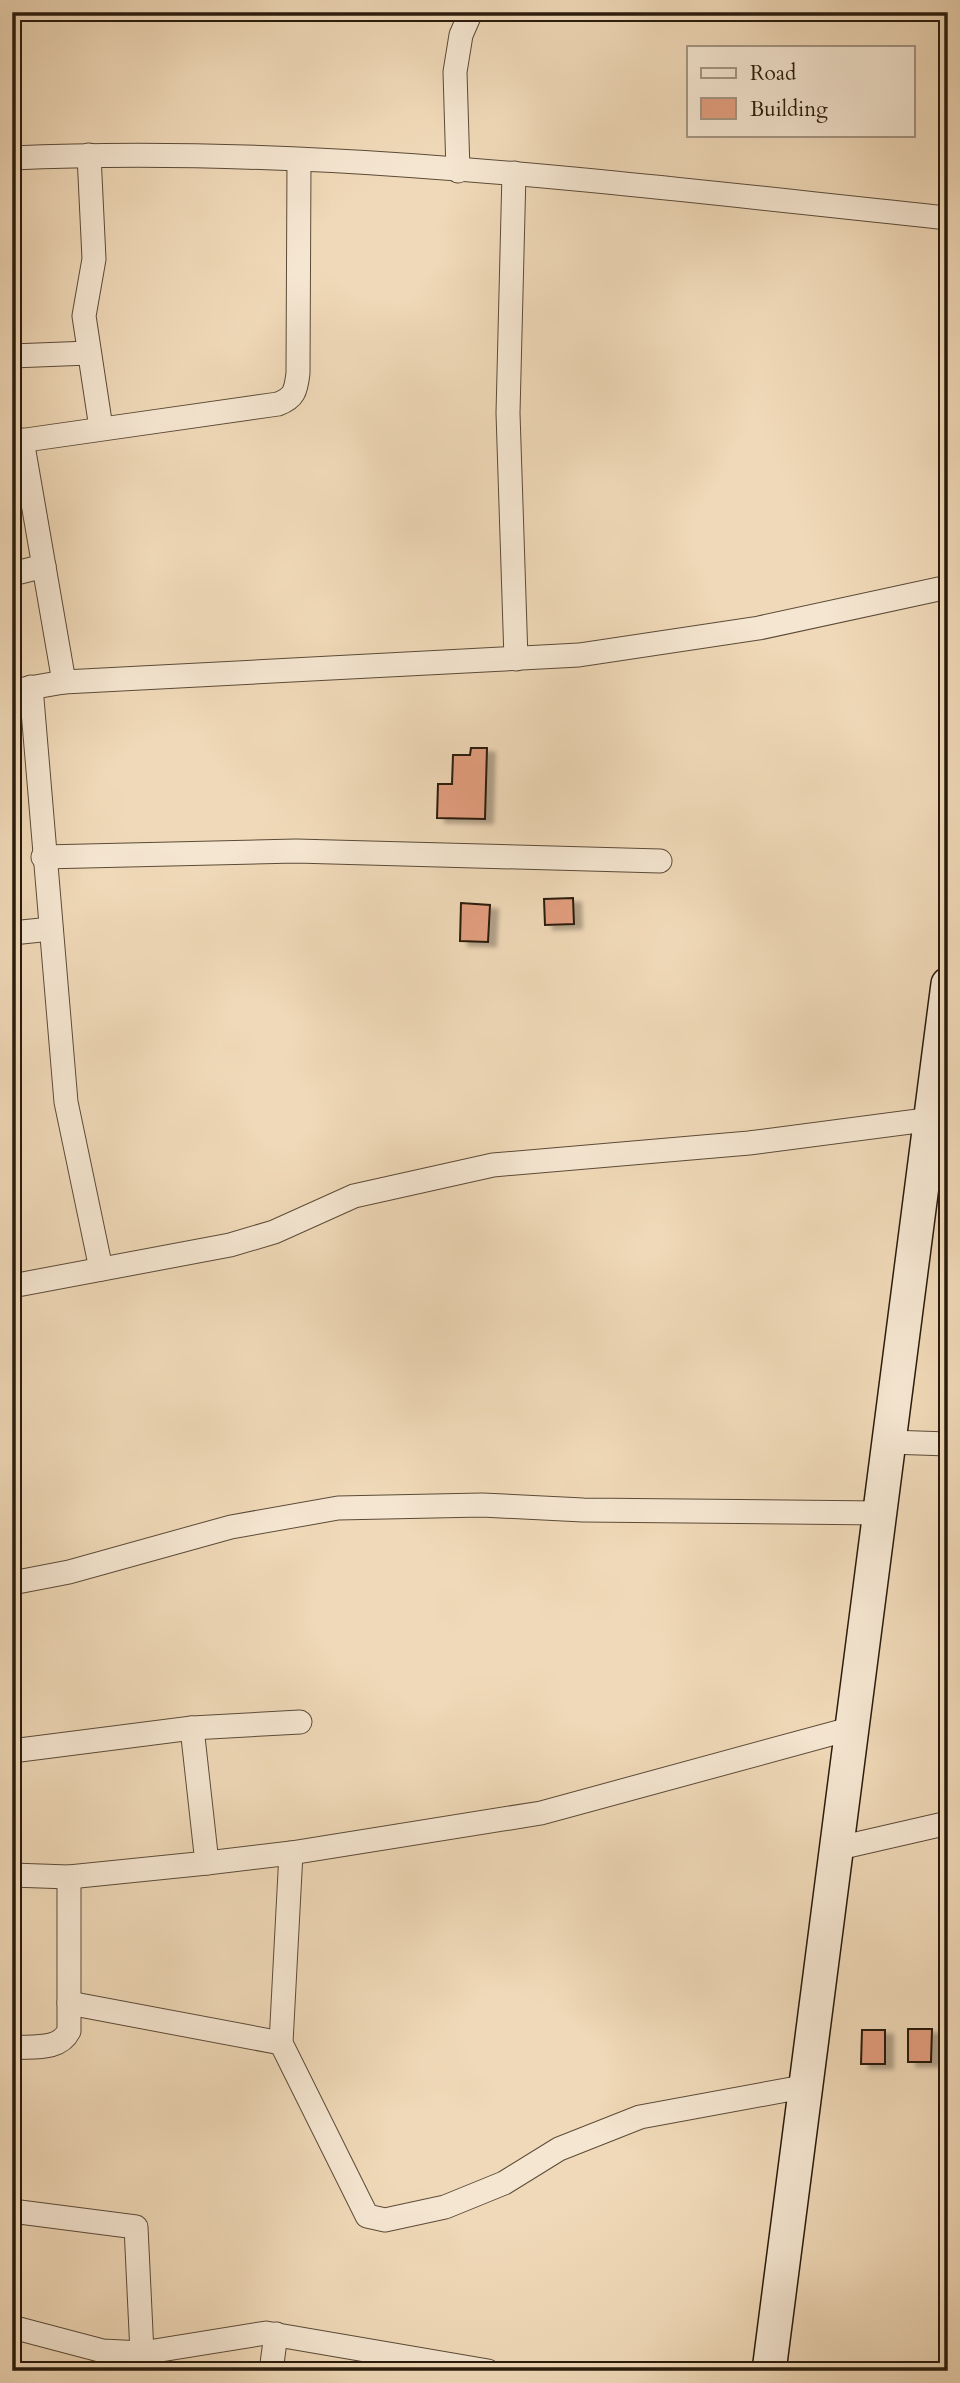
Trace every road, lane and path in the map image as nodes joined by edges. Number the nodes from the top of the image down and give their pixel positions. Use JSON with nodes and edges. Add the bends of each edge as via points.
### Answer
{"nodes":[{"id":1,"x":471,"y":12,"type":"edge"},
{"id":2,"x":89,"y":155,"type":"junction"},
{"id":3,"x":12,"y":158,"type":"edge"},
{"id":4,"x":299,"y":160,"type":"junction"},
{"id":5,"x":458,"y":171,"type":"junction"},
{"id":6,"x":514,"y":173,"type":"junction"},
{"id":7,"x":948,"y":218,"type":"edge"},
{"id":8,"x":89,"y":353,"type":"junction"},
{"id":9,"x":12,"y":356,"type":"edge"},
{"id":10,"x":101,"y":428,"type":"junction"},
{"id":11,"x":17,"y":441,"type":"edge"},
{"id":12,"x":44,"y":566,"type":"junction"},
{"id":13,"x":12,"y":575,"type":"edge"},
{"id":14,"x":948,"y":587,"type":"edge"},
{"id":15,"x":516,"y":659,"type":"junction"},
{"id":16,"x":64,"y":682,"type":"junction"},
{"id":17,"x":22,"y":689,"type":"edge"},
{"id":18,"x":43,"y":857,"type":"junction"},
{"id":19,"x":660,"y":861,"type":"dead end"},
{"id":20,"x":51,"y":929,"type":"junction"},
{"id":21,"x":12,"y":933,"type":"edge"},
{"id":22,"x":948,"y":984,"type":"edge"},
{"id":23,"x":943,"y":1078,"type":"edge"},
{"id":24,"x":933,"y":1119,"type":"junction"},
{"id":25,"x":101,"y":1269,"type":"junction"},
{"id":26,"x":12,"y":1286,"type":"edge"},
{"id":27,"x":889,"y":1442,"type":"junction"},
{"id":28,"x":948,"y":1444,"type":"edge"},
{"id":29,"x":881,"y":1513,"type":"junction"},
{"id":30,"x":12,"y":1583,"type":"edge"},
{"id":31,"x":300,"y":1722,"type":"dead end"},
{"id":32,"x":192,"y":1728,"type":"junction"},
{"id":33,"x":853,"y":1728,"type":"junction"},
{"id":34,"x":12,"y":1751,"type":"edge"},
{"id":35,"x":948,"y":1823,"type":"edge"},
{"id":36,"x":839,"y":1848,"type":"junction"},
{"id":37,"x":291,"y":1853,"type":"junction"},
{"id":38,"x":206,"y":1863,"type":"junction"},
{"id":39,"x":12,"y":1875,"type":"edge"},
{"id":40,"x":69,"y":1877,"type":"junction"},
{"id":41,"x":69,"y":2003,"type":"junction"},
{"id":42,"x":281,"y":2043,"type":"junction"},
{"id":43,"x":12,"y":2048,"type":"edge"},
{"id":44,"x":808,"y":2086,"type":"junction"},
{"id":45,"x":12,"y":2210,"type":"edge"},
{"id":46,"x":12,"y":2326,"type":"edge"},
{"id":47,"x":276,"y":2334,"type":"junction"},
{"id":48,"x":142,"y":2353,"type":"junction"},
{"id":49,"x":271,"y":2371,"type":"edge"},
{"id":50,"x":488,"y":2371,"type":"edge"},
{"id":51,"x":769,"y":2371,"type":"edge"}],
"edges":[{"from":1,"to":5,"type":"street","via":[[459,43],[456,72]]},
{"from":2,"to":3,"type":"street"},
{"from":2,"to":4,"type":"street"},
{"from":2,"to":8,"type":"street","via":[[94,259],[84,316]]},
{"from":4,"to":5,"type":"street"},
{"from":4,"to":10,"type":"street","via":[[295,394],[278,404]]},
{"from":5,"to":6,"type":"street"},
{"from":6,"to":7,"type":"street"},
{"from":6,"to":15,"type":"street","via":[[508,413]]},
{"from":8,"to":9,"type":"street"},
{"from":8,"to":10,"type":"street"},
{"from":10,"to":11,"type":"street"},
{"from":11,"to":12,"type":"street"},
{"from":12,"to":13,"type":"street"},
{"from":12,"to":16,"type":"street"},
{"from":14,"to":15,"type":"street","via":[[678,642]]},
{"from":15,"to":16,"type":"street"},
{"from":16,"to":17,"type":"street"},
{"from":17,"to":18,"type":"street"},
{"from":18,"to":19,"type":"street","via":[[296,851]]},
{"from":18,"to":20,"type":"street"},
{"from":20,"to":21,"type":"street"},
{"from":20,"to":25,"type":"street","via":[[66,1102]]},
{"from":22,"to":23,"type":"street"},
{"from":23,"to":24,"type":"street"},
{"from":24,"to":25,"type":"street","via":[[749,1143],[493,1165],[354,1196],[230,1245]]},
{"from":24,"to":27,"type":"street"},
{"from":25,"to":26,"type":"street"},
{"from":27,"to":28,"type":"street"},
{"from":27,"to":29,"type":"street"},
{"from":29,"to":30,"type":"street","via":[[482,1505],[338,1508],[232,1527]]},
{"from":29,"to":33,"type":"street"},
{"from":31,"to":32,"type":"street"},
{"from":32,"to":34,"type":"street"},
{"from":32,"to":38,"type":"street"},
{"from":33,"to":36,"type":"street"},
{"from":33,"to":37,"type":"street","via":[[541,1812]]},
{"from":35,"to":36,"type":"street"},
{"from":36,"to":44,"type":"street"},
{"from":37,"to":38,"type":"street"},
{"from":37,"to":42,"type":"street"},
{"from":38,"to":40,"type":"street"},
{"from":39,"to":40,"type":"street"},
{"from":40,"to":41,"type":"street"},
{"from":41,"to":42,"type":"street"},
{"from":41,"to":43,"type":"street","via":[[65,2040]]},
{"from":42,"to":44,"type":"street","via":[[367,2216],[385,2220],[457,2202],[503,2183],[559,2148],[640,2117]]},
{"from":44,"to":51,"type":"street"},
{"from":45,"to":48,"type":"street","via":[[136,2227]]},
{"from":46,"to":48,"type":"street","via":[[103,2351]]},
{"from":47,"to":48,"type":"street"},
{"from":47,"to":49,"type":"street"},
{"from":47,"to":50,"type":"street"}]}
